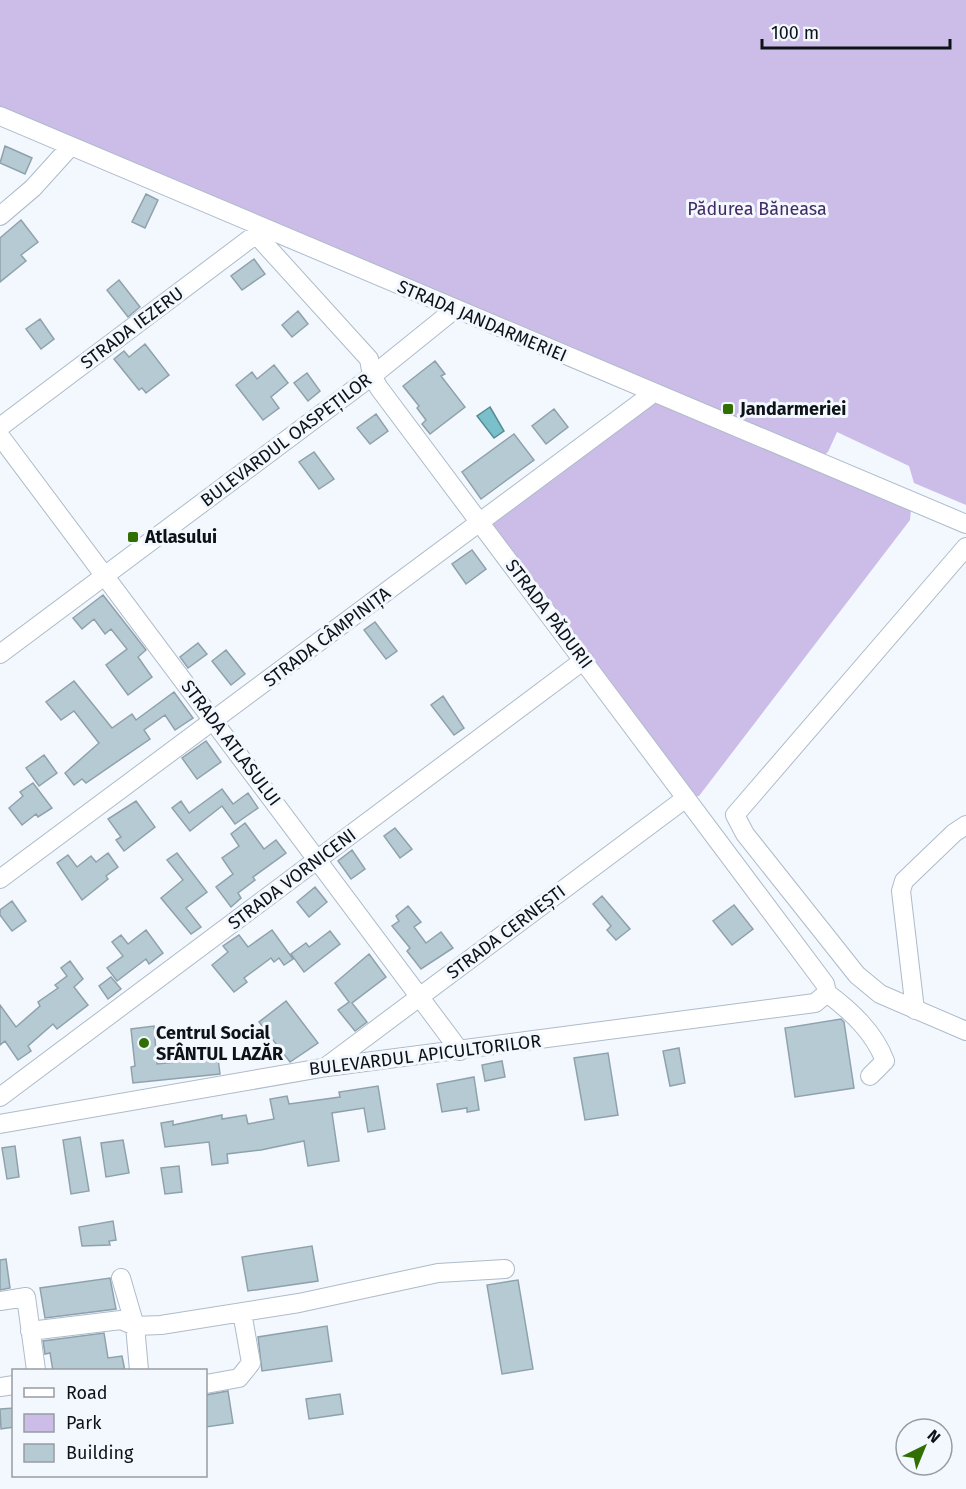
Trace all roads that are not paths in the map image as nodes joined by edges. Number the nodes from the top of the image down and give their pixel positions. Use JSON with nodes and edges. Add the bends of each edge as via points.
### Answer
{"nodes":[{"id":1,"x":0,"y":116,"type":"edge"},
{"id":2,"x":70,"y":147,"type":"junction"},
{"id":3,"x":0,"y":216,"type":"edge"},
{"id":4,"x":263,"y":229,"type":"junction"},
{"id":5,"x":455,"y":309,"type":"junction"},
{"id":6,"x":372,"y":376,"type":"junction"},
{"id":7,"x":652,"y":394,"type":"junction"},
{"id":8,"x":0,"y":427,"type":"edge"},
{"id":9,"x":0,"y":436,"type":"edge"},
{"id":10,"x":480,"y":522,"type":"junction"},
{"id":11,"x":966,"y":524,"type":"edge"},
{"id":12,"x":966,"y":547,"type":"edge"},
{"id":13,"x":106,"y":576,"type":"junction"},
{"id":14,"x":0,"y":654,"type":"edge"},
{"id":15,"x":584,"y":660,"type":"junction"},
{"id":16,"x":214,"y":721,"type":"junction"},
{"id":17,"x":686,"y":798,"type":"junction"},
{"id":18,"x":966,"y":825,"type":"edge"},
{"id":19,"x":318,"y":859,"type":"junction"},
{"id":20,"x":0,"y":879,"type":"edge"},
{"id":21,"x":420,"y":996,"type":"junction"},
{"id":22,"x":821,"y":998,"type":"junction"},
{"id":23,"x":915,"y":1010,"type":"junction"},
{"id":24,"x":966,"y":1031,"type":"edge"},
{"id":25,"x":460,"y":1051,"type":"junction"},
{"id":26,"x":327,"y":1067,"type":"junction"},
{"id":27,"x":870,"y":1076,"type":"dead end"},
{"id":28,"x":0,"y":1098,"type":"edge"},
{"id":29,"x":18,"y":1121,"type":"junction"},
{"id":30,"x":0,"y":1124,"type":"edge"},
{"id":31,"x":505,"y":1269,"type":"dead end"},
{"id":32,"x":121,"y":1278,"type":"dead end"},
{"id":33,"x":0,"y":1301,"type":"edge"},
{"id":34,"x":242,"y":1312,"type":"junction"},
{"id":35,"x":135,"y":1326,"type":"junction"},
{"id":36,"x":30,"y":1331,"type":"junction"},
{"id":37,"x":36,"y":1369,"type":"edge"},
{"id":38,"x":139,"y":1369,"type":"edge"},
{"id":39,"x":207,"y":1384,"type":"edge"}],
"edges":[{"from":1,"to":2,"type":"street","name":"STRADA JANDARMERIEI"},
{"from":2,"to":3,"type":"street","via":[[33,188]]},
{"from":2,"to":4,"type":"street","name":"STRADA JANDARMERIEI"},
{"from":4,"to":5,"type":"street","name":"STRADA JANDARMERIEI"},
{"from":4,"to":6,"type":"street","name":"STRADA PĂDURII","via":[[265,245],[369,359]]},
{"from":4,"to":8,"type":"street","name":"STRADA IEZERU"},
{"from":5,"to":6,"type":"street","name":"BULEVARDUL OASPEȚILOR"},
{"from":5,"to":7,"type":"street","name":"STRADA JANDARMERIEI"},
{"from":6,"to":10,"type":"street","name":"STRADA PĂDURII"},
{"from":6,"to":13,"type":"street","name":"BULEVARDUL OASPEȚILOR"},
{"from":7,"to":10,"type":"street","name":"STRADA CÂMPINIȚA"},
{"from":7,"to":11,"type":"street","name":"STRADA JANDARMERIEI"},
{"from":9,"to":13,"type":"street","name":"STRADA ATLASULUI"},
{"from":10,"to":15,"type":"street","name":"STRADA PĂDURII"},
{"from":10,"to":16,"type":"street","name":"STRADA CÂMPINIȚA"},
{"from":12,"to":23,"type":"street","via":[[735,815],[745,834],[857,975],[880,994]]},
{"from":13,"to":14,"type":"street","name":"BULEVARDUL OASPEȚILOR"},
{"from":13,"to":16,"type":"street","name":"STRADA ATLASULUI"},
{"from":15,"to":17,"type":"street","name":"STRADA PĂDURII"},
{"from":15,"to":19,"type":"street","name":"STRADA VORNICENI"},
{"from":16,"to":19,"type":"street","name":"STRADA ATLASULUI"},
{"from":16,"to":20,"type":"street","name":"STRADA CÂMPINIȚA"},
{"from":17,"to":21,"type":"street","name":"STRADA CERNEȘTI"},
{"from":17,"to":22,"type":"street","name":"STRADA PĂDURII","via":[[825,984]]},
{"from":18,"to":23,"type":"street","via":[[904,881],[900,891]]},
{"from":19,"to":21,"type":"street","name":"STRADA ATLASULUI"},
{"from":19,"to":28,"type":"street","name":"STRADA VORNICENI"},
{"from":21,"to":25,"type":"street","name":"STRADA ATLASULUI"},
{"from":21,"to":26,"type":"street","name":"STRADA CERNEȘTI"},
{"from":22,"to":25,"type":"street","name":"BULEVARDUL APICULTORILOR"},
{"from":22,"to":27,"type":"street","via":[[861,1022],[882,1053],[885,1061]]},
{"from":23,"to":24,"type":"street"},
{"from":25,"to":26,"type":"street","name":"BULEVARDUL APICULTORILOR"},
{"from":26,"to":29,"type":"street","name":"BULEVARDUL APICULTORILOR"},
{"from":28,"to":29,"type":"street"},
{"from":29,"to":30,"type":"street","name":"BULEVARDUL APICULTORILOR"},
{"from":31,"to":34,"type":"street","via":[[438,1274]]},
{"from":32,"to":35,"type":"street"},
{"from":33,"to":36,"type":"street","via":[[26,1297]]},
{"from":34,"to":35,"type":"street"},
{"from":34,"to":39,"type":"street","via":[[252,1363],[240,1378]]},
{"from":35,"to":36,"type":"street","via":[[121,1320]]},
{"from":35,"to":38,"type":"street"},
{"from":36,"to":37,"type":"street"}]}
